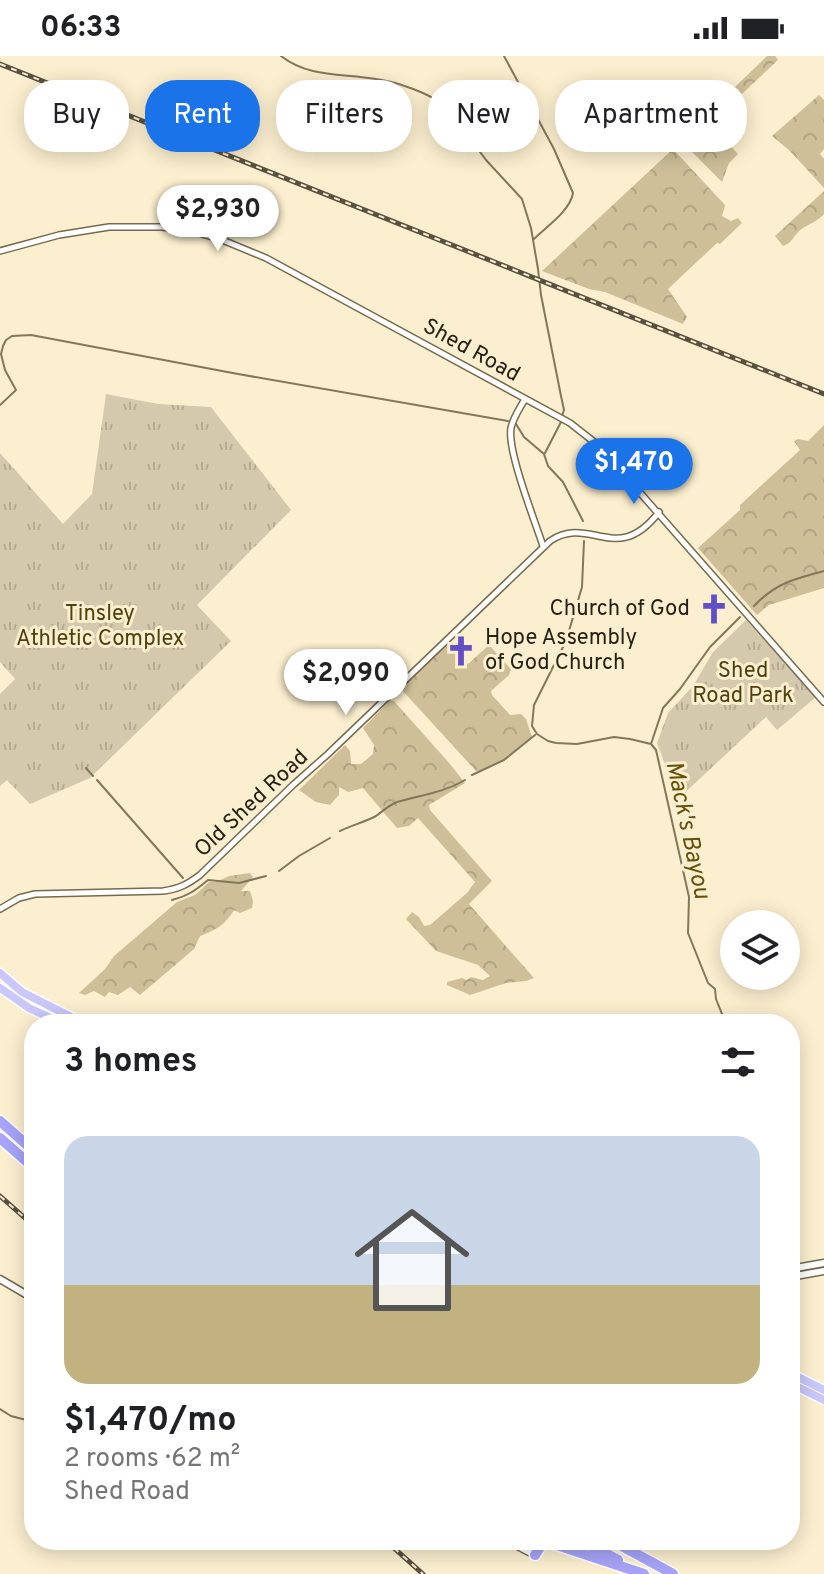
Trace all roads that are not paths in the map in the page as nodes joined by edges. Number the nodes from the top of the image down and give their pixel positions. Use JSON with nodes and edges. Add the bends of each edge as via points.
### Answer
{"nodes":[{"id":1,"x":0,"y":251,"type":"edge"},
{"id":2,"x":525,"y":399,"type":"junction"},
{"id":3,"x":659,"y":512,"type":"junction"},
{"id":4,"x":543,"y":546,"type":"junction"},
{"id":5,"x":824,"y":702,"type":"edge"},
{"id":6,"x":0,"y":909,"type":"edge"},
{"id":7,"x":0,"y":973,"type":"edge"},
{"id":8,"x":0,"y":991,"type":"edge"},
{"id":9,"x":42,"y":1014,"type":"edge"},
{"id":10,"x":65,"y":1014,"type":"edge"},
{"id":11,"x":0,"y":1121,"type":"edge"},
{"id":12,"x":0,"y":1138,"type":"edge"},
{"id":13,"x":24,"y":1142,"type":"edge"},
{"id":14,"x":24,"y":1159,"type":"edge"},
{"id":15,"x":824,"y":1263,"type":"edge"},
{"id":16,"x":800,"y":1267,"type":"edge"},
{"id":17,"x":824,"y":1271,"type":"edge"},
{"id":18,"x":800,"y":1275,"type":"edge"},
{"id":19,"x":0,"y":1279,"type":"edge"},
{"id":20,"x":24,"y":1293,"type":"edge"},
{"id":21,"x":800,"y":1378,"type":"edge"},
{"id":22,"x":800,"y":1388,"type":"edge"},
{"id":23,"x":824,"y":1390,"type":"edge"},
{"id":24,"x":824,"y":1400,"type":"edge"},
{"id":25,"x":525,"y":1550,"type":"edge"},
{"id":26,"x":538,"y":1550,"type":"edge"},
{"id":27,"x":572,"y":1550,"type":"edge"},
{"id":28,"x":600,"y":1550,"type":"edge"},
{"id":29,"x":630,"y":1550,"type":"edge"},
{"id":30,"x":641,"y":1550,"type":"edge"},
{"id":31,"x":535,"y":1555,"type":"joint"},
{"id":32,"x":645,"y":1574,"type":"edge"},
{"id":33,"x":674,"y":1574,"type":"edge"}],
"edges":[{"from":1,"to":2,"type":"street","name":"Shed Road","via":[[109,227],[205,234],[266,258]]},
{"from":2,"to":3,"type":"street","name":"Shed Road","via":[[589,436]]},
{"from":2,"to":4,"type":"street","via":[[513,420],[511,438]]},
{"from":3,"to":4,"type":"street","name":"Old Shed Road","via":[[623,539],[569,533]]},
{"from":3,"to":5,"type":"street","name":"Shed Road"},
{"from":4,"to":6,"type":"street","name":"Old Shed Road","via":[[189,883],[176,889],[42,893]]},
{"from":7,"to":10,"type":"main road","via":[[22,992]]},
{"from":8,"to":9,"type":"main road"},
{"from":11,"to":13,"type":"highway"},
{"from":12,"to":14,"type":"highway"},
{"from":15,"to":16,"type":"main road"},
{"from":17,"to":18,"type":"main road"},
{"from":19,"to":20,"type":"main road"},
{"from":21,"to":23,"type":"main road"},
{"from":22,"to":24,"type":"main road"},
{"from":25,"to":31,"type":"main road"},
{"from":26,"to":31,"type":"highway"},
{"from":27,"to":32,"type":"highway"},
{"from":28,"to":32,"type":"highway"},
{"from":29,"to":33,"type":"highway"},
{"from":30,"to":33,"type":"highway"}]}
